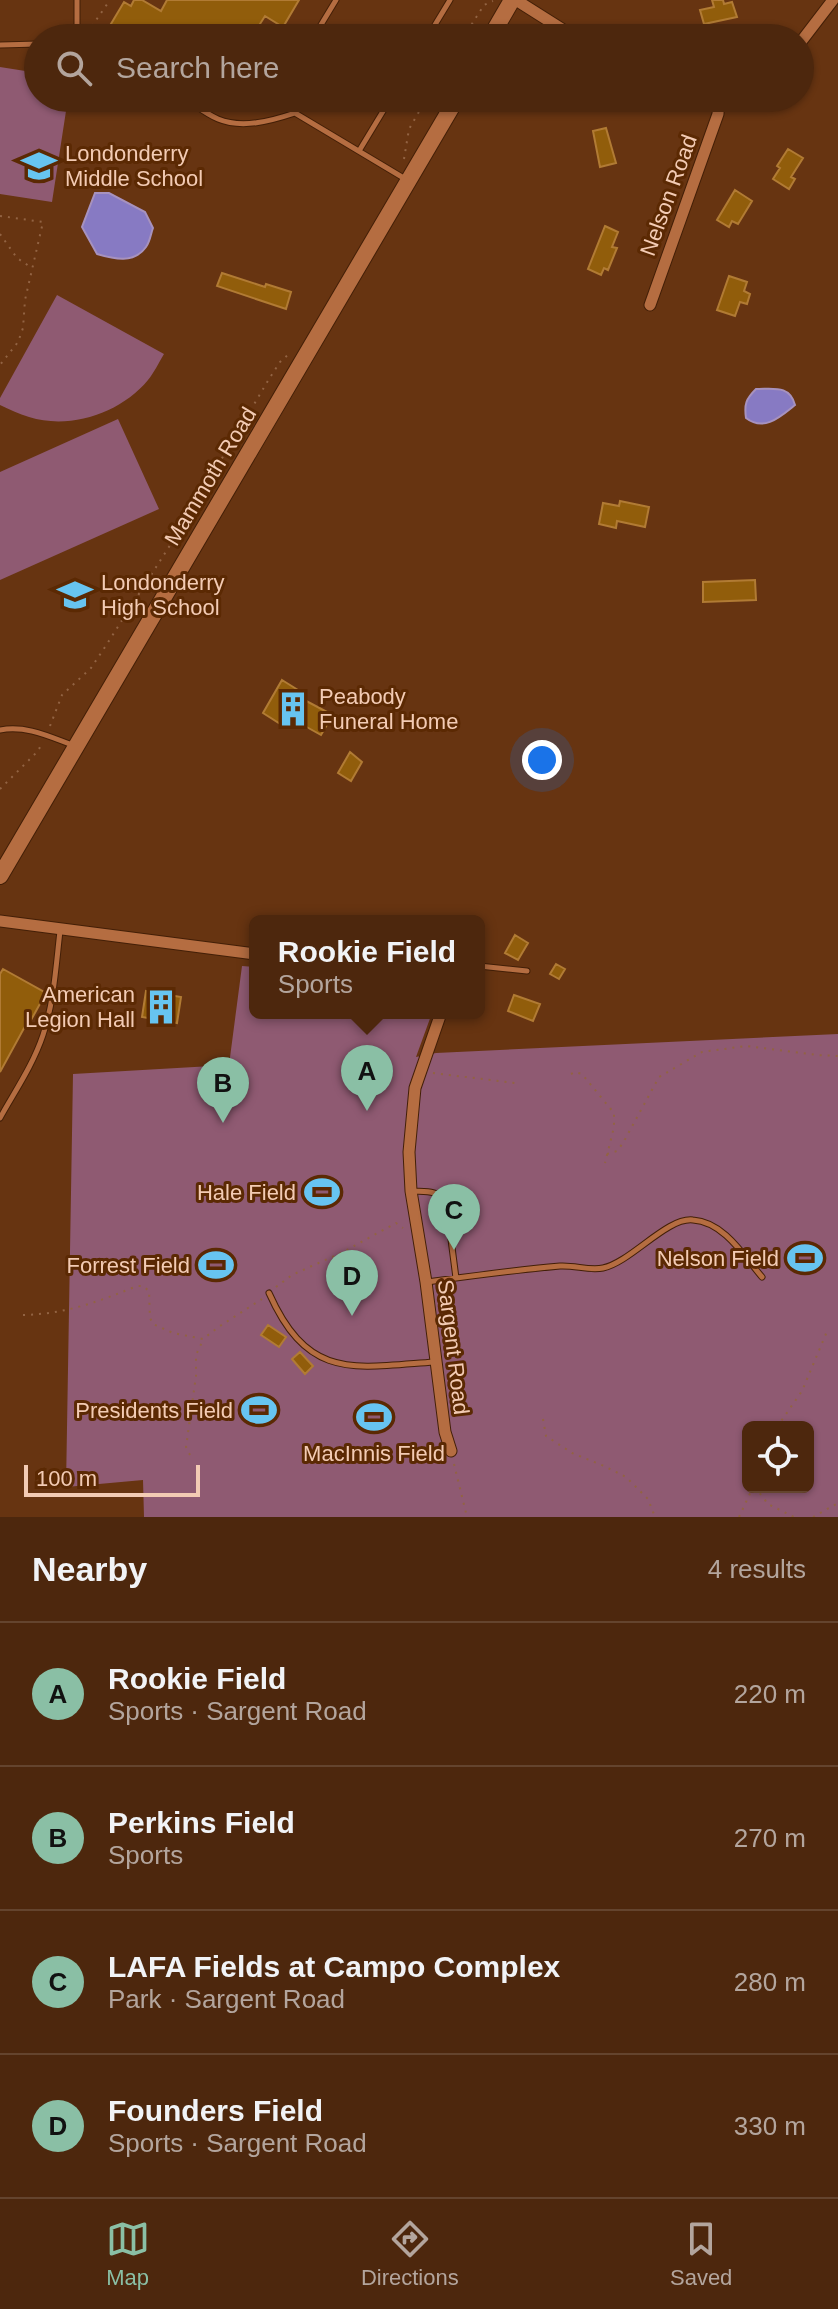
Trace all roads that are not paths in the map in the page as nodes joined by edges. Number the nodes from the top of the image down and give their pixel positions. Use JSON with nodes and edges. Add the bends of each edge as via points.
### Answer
{"nodes":[{"id":1,"x":77,"y":0,"type":"edge"},
{"id":2,"x":336,"y":0,"type":"edge"},
{"id":3,"x":450,"y":0,"type":"edge"},
{"id":4,"x":514,"y":0,"type":"edge"},
{"id":5,"x":833,"y":0,"type":"edge"},
{"id":6,"x":77,"y":24,"type":"edge"},
{"id":7,"x":321,"y":24,"type":"edge"},
{"id":8,"x":435,"y":24,"type":"edge"},
{"id":9,"x":499,"y":24,"type":"edge"},
{"id":10,"x":553,"y":24,"type":"edge"},
{"id":11,"x":814,"y":25,"type":"edge"},
{"id":12,"x":24,"y":44,"type":"edge"},
{"id":13,"x":0,"y":45,"type":"edge"},
{"id":14,"x":207,"y":112,"type":"edge"},
{"id":15,"x":383,"y":112,"type":"edge"},
{"id":16,"x":449,"y":112,"type":"edge"},
{"id":17,"x":718,"y":112,"type":"edge"},
{"id":18,"x":295,"y":113,"type":"joint"},
{"id":19,"x":359,"y":151,"type":"junction"},
{"id":20,"x":408,"y":181,"type":"junction"},
{"id":21,"x":650,"y":305,"type":"dead end"},
{"id":22,"x":0,"y":730,"type":"edge"},
{"id":23,"x":76,"y":747,"type":"junction"},
{"id":24,"x":0,"y":876,"type":"edge"},
{"id":25,"x":0,"y":921,"type":"edge"},
{"id":26,"x":60,"y":930,"type":"junction"},
{"id":27,"x":249,"y":953,"type":"edge"},
{"id":28,"x":485,"y":967,"type":"edge"},
{"id":29,"x":527,"y":971,"type":"dead end"},
{"id":30,"x":439,"y":1019,"type":"edge"},
{"id":31,"x":0,"y":1118,"type":"edge"},
{"id":32,"x":411,"y":1191,"type":"junction"},
{"id":33,"x":762,"y":1277,"type":"dead end"},
{"id":34,"x":456,"y":1278,"type":"junction"},
{"id":35,"x":426,"y":1282,"type":"junction"},
{"id":36,"x":269,"y":1293,"type":"road end"},
{"id":37,"x":436,"y":1362,"type":"junction"},
{"id":38,"x":451,"y":1451,"type":"road end"}],
"edges":[{"from":1,"to":6,"type":"lane"},
{"from":2,"to":7,"type":"lane"},
{"from":3,"to":8,"type":"lane"},
{"from":4,"to":9,"type":"main road"},
{"from":4,"to":10,"type":"street"},
{"from":5,"to":11,"type":"street"},
{"from":12,"to":13,"type":"lane"},
{"from":14,"to":18,"type":"lane","via":[[240,123]]},
{"from":15,"to":19,"type":"lane"},
{"from":16,"to":20,"type":"main road","name":"Mammoth Road"},
{"from":17,"to":21,"type":"street","name":"Nelson Road"},
{"from":18,"to":19,"type":"lane"},
{"from":19,"to":20,"type":"lane"},
{"from":20,"to":23,"type":"main road","name":"Mammoth Road"},
{"from":22,"to":23,"type":"lane","via":[[30,730]]},
{"from":23,"to":24,"type":"main road","name":"Mammoth Road"},
{"from":25,"to":26,"type":"street"},
{"from":26,"to":27,"type":"street"},
{"from":26,"to":31,"type":"lane","via":[[43,1034]]},
{"from":28,"to":29,"type":"lane"},
{"from":30,"to":32,"type":"street","name":"Sargent Road","via":[[419,1072],[411,1122]]},
{"from":32,"to":34,"type":"lane","via":[[438,1194],[446,1201]]},
{"from":32,"to":35,"type":"street","name":"Sargent Road"},
{"from":33,"to":34,"type":"lane","via":[[729,1238],[711,1224],[692,1219],[601,1269],[564,1266]]},
{"from":34,"to":35,"type":"lane"},
{"from":35,"to":37,"type":"street","name":"Sargent Road"},
{"from":36,"to":37,"type":"lane","via":[[286,1325],[311,1352],[334,1364]]},
{"from":37,"to":38,"type":"street","name":"Sargent Road"}]}
